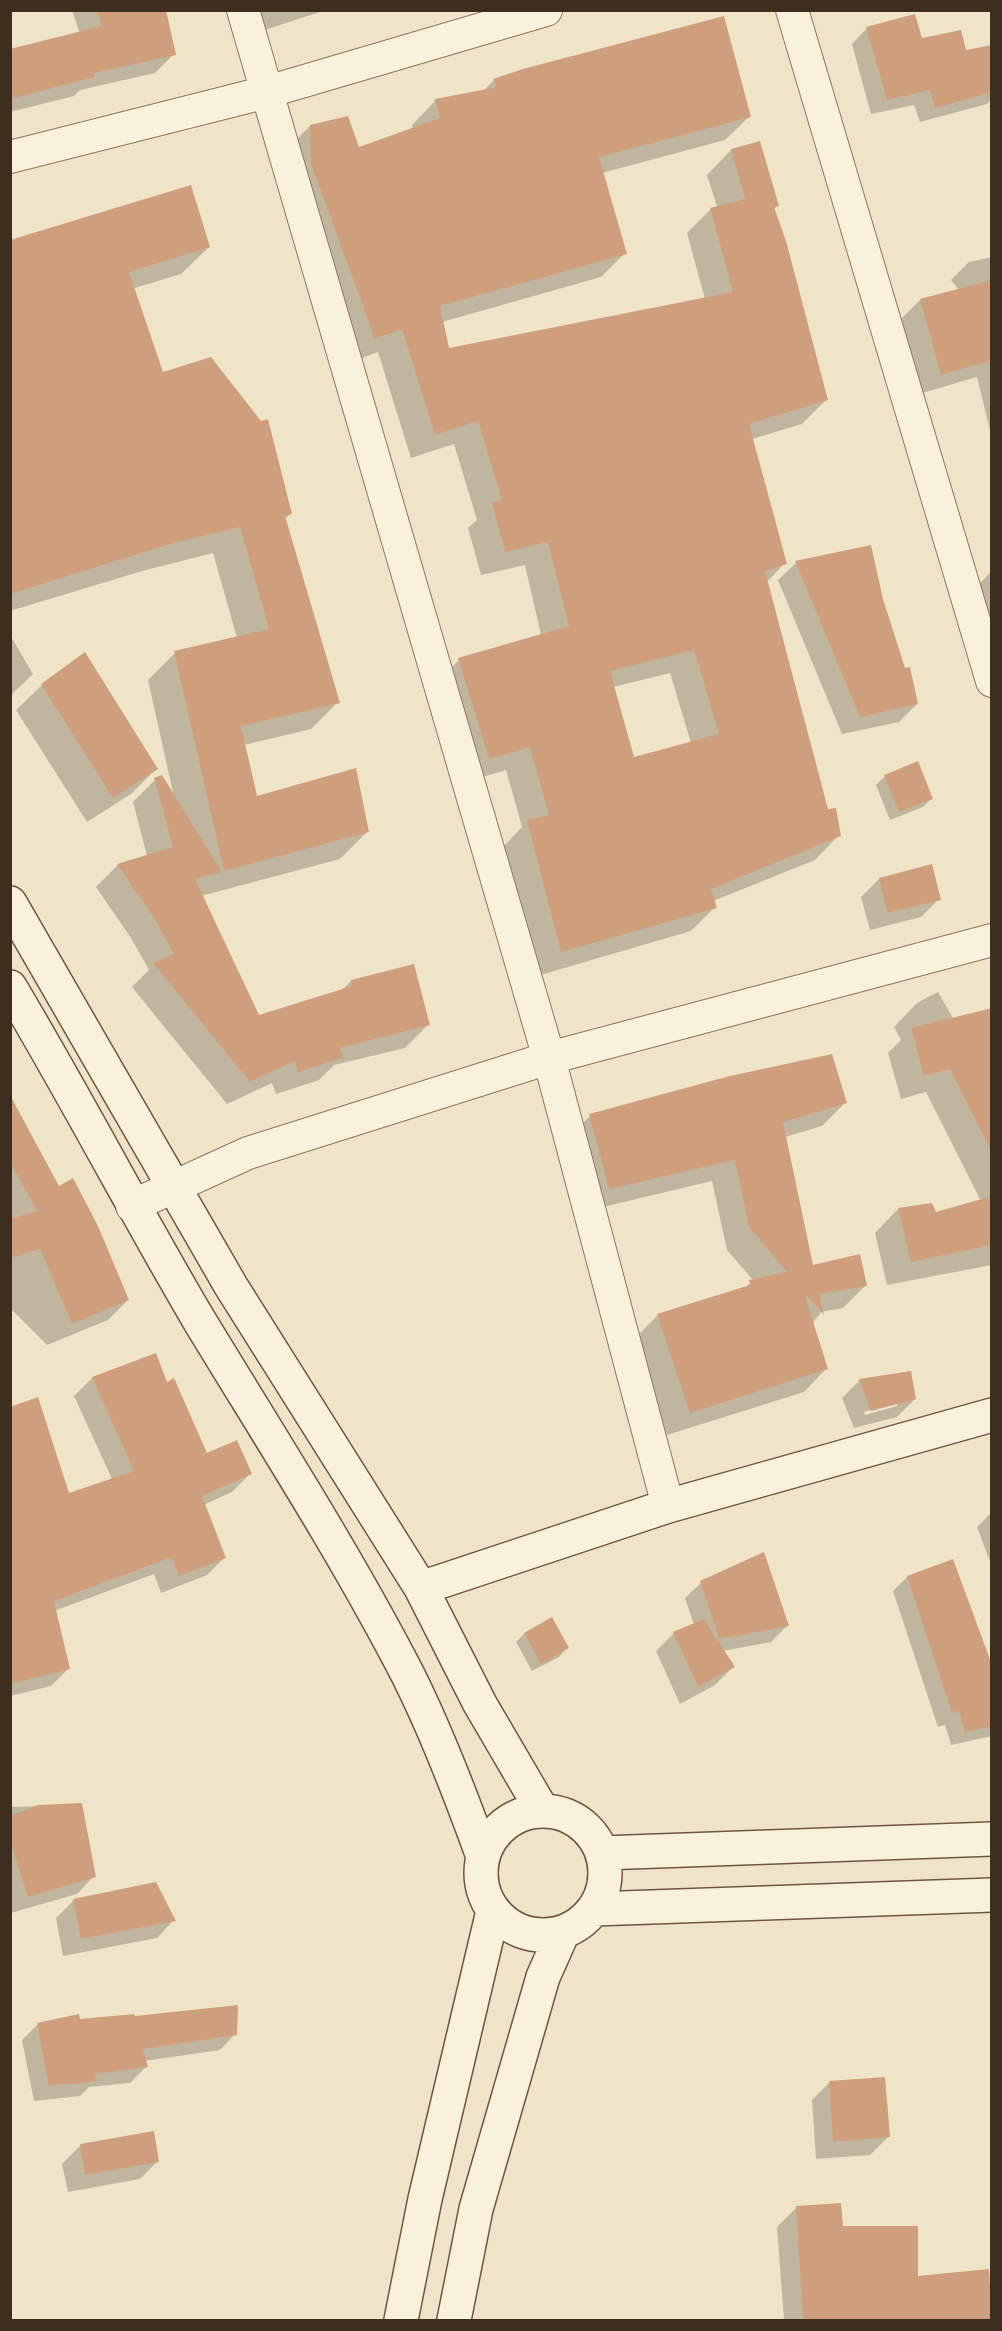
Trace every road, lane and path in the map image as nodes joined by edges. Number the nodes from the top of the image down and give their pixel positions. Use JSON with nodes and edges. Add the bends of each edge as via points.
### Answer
{"nodes":[{"id":1,"x":243,"y":10,"type":"edge"},
{"id":2,"x":546,"y":10,"type":"edge"},
{"id":3,"x":792,"y":10,"type":"edge"},
{"id":4,"x":267,"y":92,"type":"junction"},
{"id":5,"x":10,"y":157,"type":"edge"},
{"id":6,"x":992,"y":681,"type":"edge"},
{"id":7,"x":10,"y":903,"type":"edge"},
{"id":8,"x":992,"y":940,"type":"edge"},
{"id":9,"x":10,"y":987,"type":"edge"},
{"id":10,"x":549,"y":1058,"type":"junction"},
{"id":11,"x":176,"y":1185,"type":"junction"},
{"id":12,"x":132,"y":1206,"type":"junction"},
{"id":13,"x":992,"y":1415,"type":"edge"},
{"id":14,"x":668,"y":1506,"type":"junction"},
{"id":15,"x":421,"y":1588,"type":"junction"},
{"id":16,"x":542,"y":1810,"type":"junction"},
{"id":17,"x":992,"y":1839,"type":"edge"},
{"id":18,"x":603,"y":1853,"type":"junction"},
{"id":19,"x":482,"y":1854,"type":"junction"},
{"id":20,"x":992,"y":1895,"type":"edge"},
{"id":21,"x":594,"y":1909,"type":"junction"},
{"id":22,"x":492,"y":1911,"type":"junction"},
{"id":23,"x":563,"y":1932,"type":"junction"},
{"id":24,"x":401,"y":2320,"type":"edge"},
{"id":25,"x":454,"y":2320,"type":"edge"}],
"edges":[{"from":1,"to":4,"type":"street"},
{"from":2,"to":4,"type":"street"},
{"from":3,"to":6,"type":"street"},
{"from":4,"to":5,"type":"street"},
{"from":4,"to":10,"type":"street"},
{"from":7,"to":11,"type":"street"},
{"from":8,"to":10,"type":"street"},
{"from":9,"to":12,"type":"street","via":[[66,1080]]},
{"from":10,"to":11,"type":"street","via":[[248,1153]]},
{"from":10,"to":14,"type":"street"},
{"from":11,"to":12,"type":"street"},
{"from":11,"to":15,"type":"street","via":[[231,1286]]},
{"from":12,"to":19,"type":"street","via":[[398,1656],[456,1780]]},
{"from":13,"to":14,"type":"street"},
{"from":14,"to":15,"type":"street"},
{"from":15,"to":16,"type":"street","via":[[480,1704]]},
{"from":16,"to":18,"type":"street","via":[[579,1821]]},
{"from":16,"to":19,"type":"street","via":[[504,1822],[490,1837]]},
{"from":17,"to":18,"type":"street"},
{"from":18,"to":21,"type":"street","via":[[603,1891]]},
{"from":19,"to":22,"type":"street","via":[[483,1893]]},
{"from":20,"to":21,"type":"street"},
{"from":21,"to":23,"type":"street","via":[[581,1923]]},
{"from":22,"to":23,"type":"street","via":[[524,1933]]},
{"from":22,"to":24,"type":"street"},
{"from":23,"to":25,"type":"street","via":[[543,1977],[476,2209]]}]}
